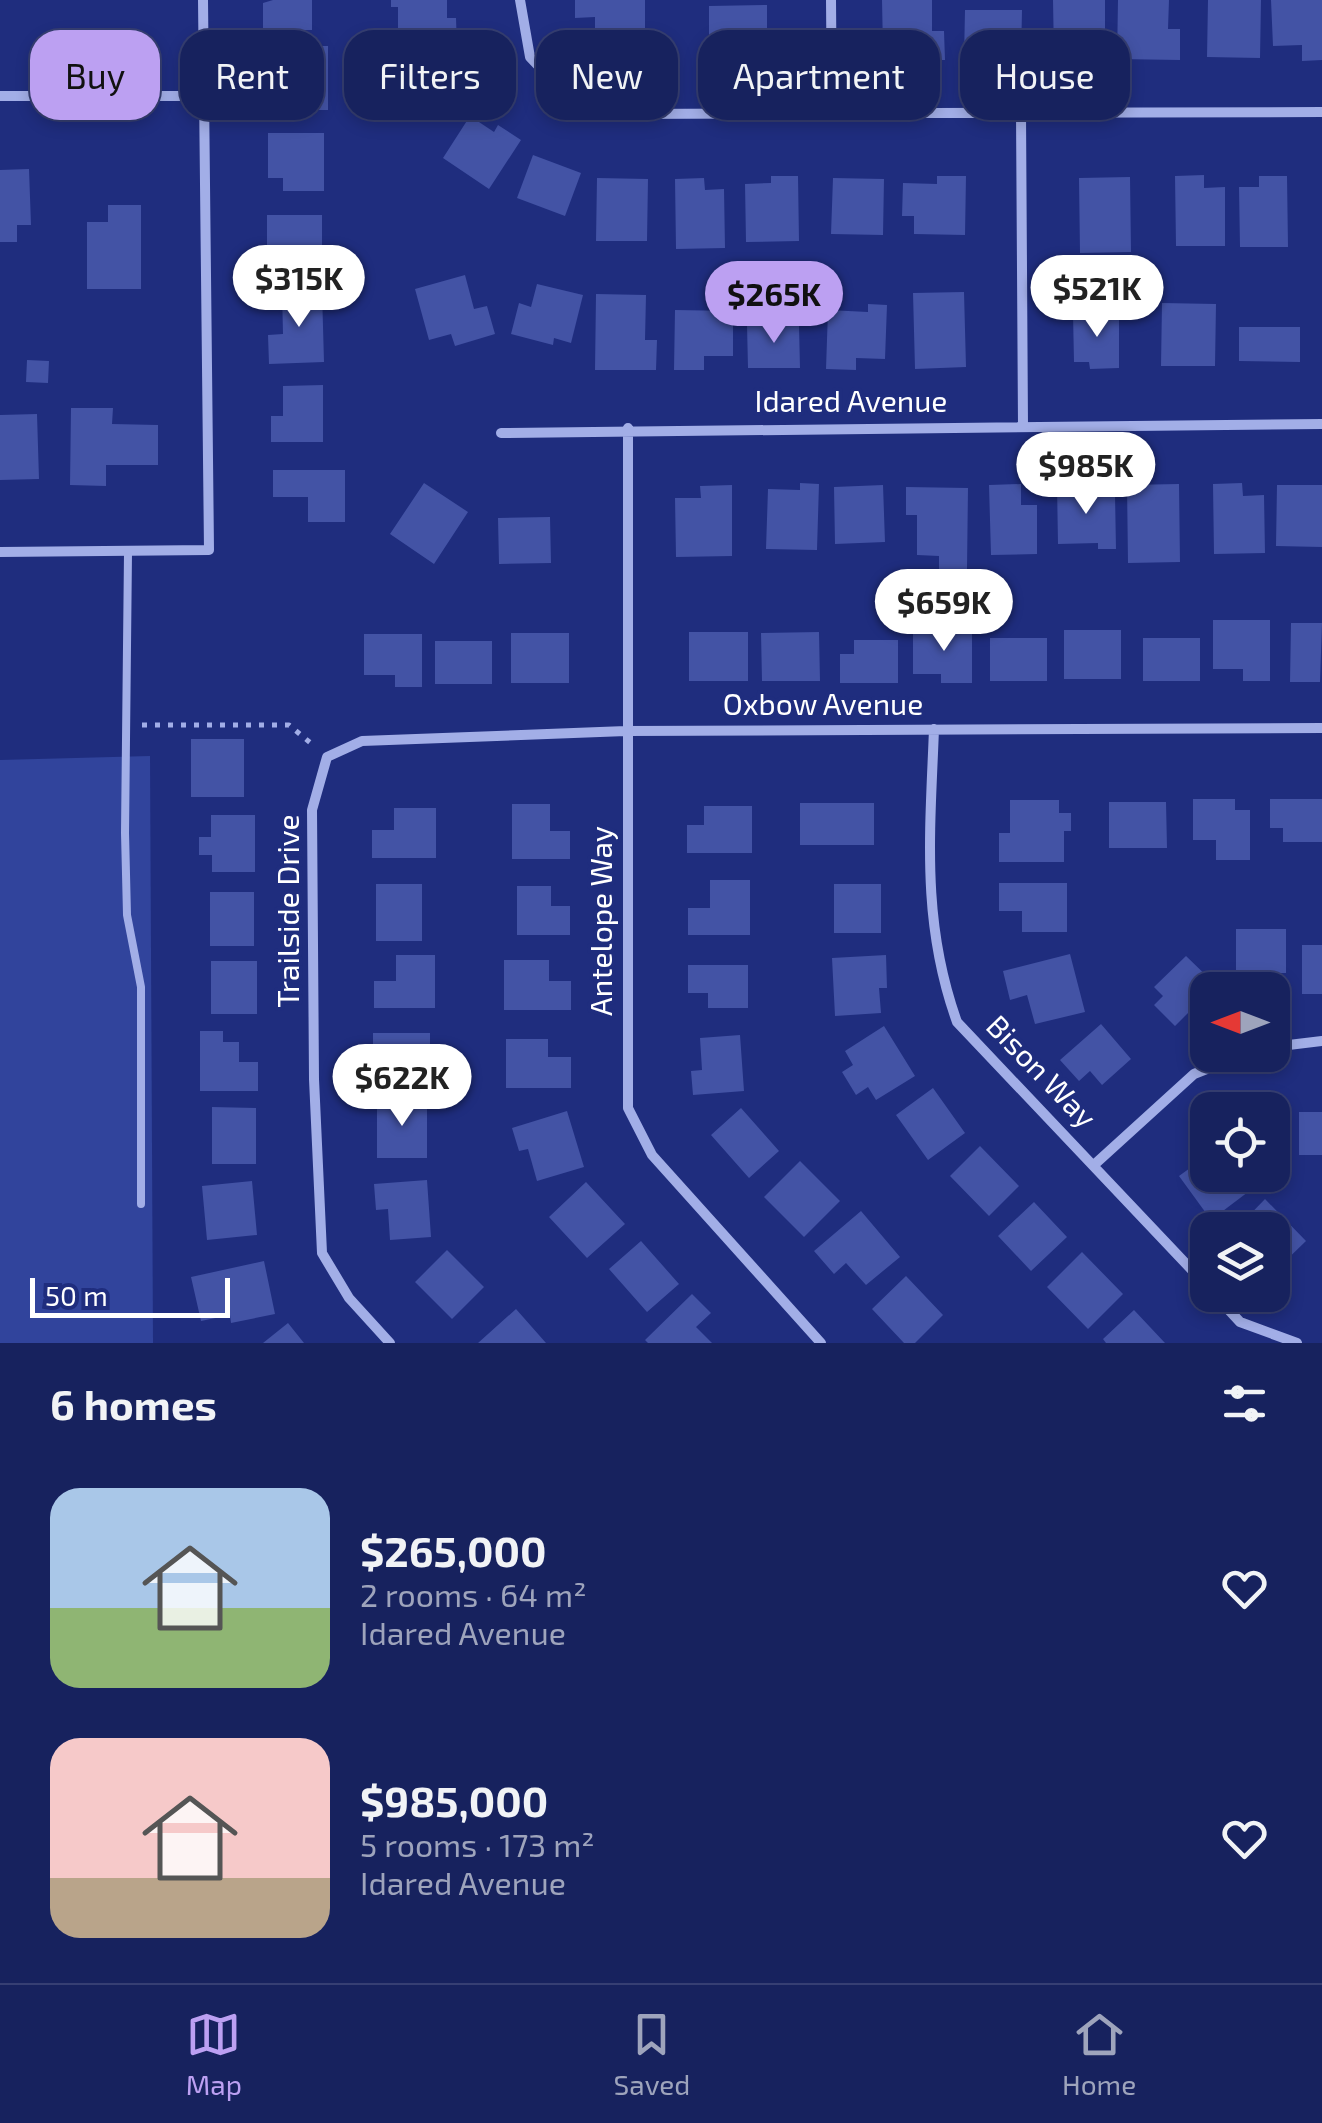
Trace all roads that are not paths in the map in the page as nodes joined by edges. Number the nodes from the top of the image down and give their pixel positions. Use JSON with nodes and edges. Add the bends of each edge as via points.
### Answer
{"nodes":[{"id":1,"x":203,"y":0,"type":"edge"},
{"id":2,"x":520,"y":0,"type":"edge"},
{"id":3,"x":831,"y":0,"type":"edge"},
{"id":4,"x":203,"y":30,"type":"edge"},
{"id":5,"x":831,"y":30,"type":"edge"},
{"id":6,"x":0,"y":96,"type":"edge"},
{"id":7,"x":180,"y":96,"type":"edge"},
{"id":8,"x":1322,"y":112,"type":"edge"},
{"id":9,"x":1130,"y":113,"type":"edge"},
{"id":10,"x":698,"y":114,"type":"edge"},
{"id":11,"x":204,"y":120,"type":"edge"},
{"id":12,"x":1020,"y":120,"type":"edge"},
{"id":13,"x":1322,"y":424,"type":"edge"},
{"id":14,"x":1023,"y":426,"type":"junction"},
{"id":15,"x":628,"y":428,"type":"junction"},
{"id":16,"x":501,"y":432,"type":"dead end"},
{"id":17,"x":0,"y":552,"type":"edge"},
{"id":18,"x":128,"y":552,"type":"junction"},
{"id":19,"x":1322,"y":728,"type":"edge"},
{"id":20,"x":934,"y":729,"type":"junction"},
{"id":21,"x":626,"y":731,"type":"junction"},
{"id":22,"x":327,"y":757,"type":"joint"},
{"id":23,"x":1322,"y":1041,"type":"edge"},
{"id":24,"x":1290,"y":1045,"type":"edge"},
{"id":25,"x":1199,"y":1072,"type":"edge"},
{"id":26,"x":1096,"y":1164,"type":"junction"},
{"id":27,"x":141,"y":1204,"type":"dead end"},
{"id":28,"x":1190,"y":1267,"type":"edge"},
{"id":29,"x":1231,"y":1312,"type":"edge"},
{"id":30,"x":390,"y":1343,"type":"edge"},
{"id":31,"x":821,"y":1343,"type":"edge"},
{"id":32,"x":1298,"y":1343,"type":"edge"}],
"edges":[{"from":1,"to":4,"type":"street"},
{"from":2,"to":10,"type":"street","via":[[530,57],[568,98],[614,114]]},
{"from":3,"to":5,"type":"street"},
{"from":6,"to":7,"type":"street"},
{"from":8,"to":9,"type":"street"},
{"from":11,"to":18,"type":"street","via":[[209,550]]},
{"from":12,"to":14,"type":"street"},
{"from":13,"to":14,"type":"street","name":"Idared Avenue"},
{"from":14,"to":15,"type":"street","name":"Idared Avenue"},
{"from":15,"to":16,"type":"street","name":"Idared Avenue"},
{"from":15,"to":21,"type":"street","name":"Antelope Way"},
{"from":17,"to":18,"type":"street"},
{"from":18,"to":27,"type":"lane","via":[[127,916],[141,987]]},
{"from":19,"to":20,"type":"street","name":"Oxbow Avenue"},
{"from":20,"to":21,"type":"street","name":"Oxbow Avenue"},
{"from":20,"to":26,"type":"street","name":"Bison Way","via":[[928,870],[939,970],[957,1022]]},
{"from":21,"to":22,"type":"street","name":"Oxbow Avenue","via":[[362,742]]},
{"from":21,"to":31,"type":"street","name":"Antelope Way","via":[[628,1108],[652,1155]]},
{"from":22,"to":30,"type":"street","name":"Trailside Drive","via":[[312,810],[322,1253],[349,1298]]},
{"from":23,"to":24,"type":"street"},
{"from":25,"to":26,"type":"street"},
{"from":26,"to":28,"type":"street","name":"Bison Way"},
{"from":29,"to":32,"type":"street","via":[[1240,1322]]}]}
